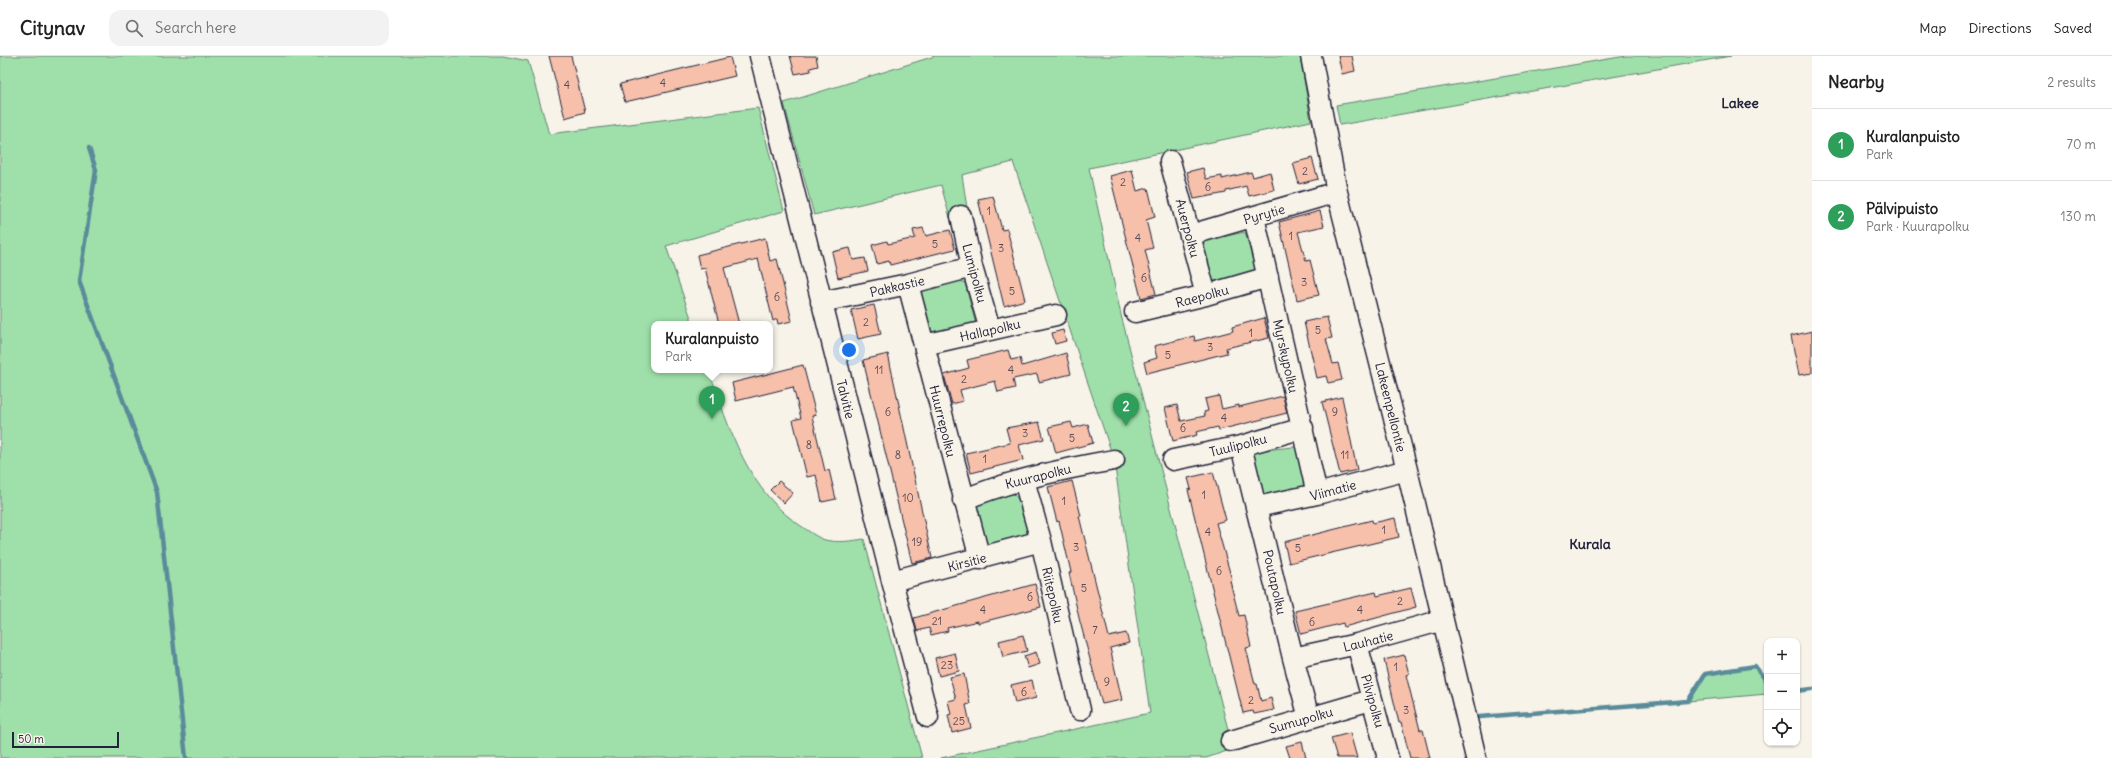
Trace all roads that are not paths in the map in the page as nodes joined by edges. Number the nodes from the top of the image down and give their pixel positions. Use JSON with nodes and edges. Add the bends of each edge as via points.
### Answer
{"nodes":[{"id":1,"x":760,"y":56,"type":"edge"},
{"id":2,"x":1311,"y":56,"type":"edge"},
{"id":3,"x":1170,"y":161,"type":"dead end"},
{"id":4,"x":1337,"y":192,"type":"junction"},
{"id":5,"x":961,"y":216,"type":"dead end"},
{"id":6,"x":1254,"y":217,"type":"junction"},
{"id":7,"x":1190,"y":234,"type":"junction"},
{"id":8,"x":972,"y":267,"type":"junction"},
{"id":9,"x":1268,"y":277,"type":"junction"},
{"id":10,"x":908,"y":284,"type":"junction"},
{"id":11,"x":1206,"y":295,"type":"junction"},
{"id":12,"x":821,"y":302,"type":"junction"},
{"id":13,"x":1135,"y":312,"type":"dead end"},
{"id":14,"x":1056,"y":315,"type":"dead end"},
{"id":15,"x":990,"y":330,"type":"junction"},
{"id":16,"x":924,"y":345,"type":"junction"},
{"id":17,"x":1303,"y":428,"type":"junction"},
{"id":18,"x":1241,"y":446,"type":"junction"},
{"id":19,"x":1114,"y":460,"type":"dead end"},
{"id":20,"x":1173,"y":460,"type":"dead end"},
{"id":21,"x":1407,"y":470,"type":"junction"},
{"id":22,"x":1024,"y":480,"type":"junction"},
{"id":23,"x":1317,"y":494,"type":"junction"},
{"id":24,"x":963,"y":500,"type":"junction"},
{"id":25,"x":1257,"y":507,"type":"junction"},
{"id":26,"x":1041,"y":541,"type":"junction"},
{"id":27,"x":980,"y":559,"type":"junction"},
{"id":28,"x":892,"y":581,"type":"junction"},
{"id":29,"x":1443,"y":620,"type":"junction"},
{"id":30,"x":1357,"y":644,"type":"junction"},
{"id":31,"x":1293,"y":658,"type":"junction"},
{"id":32,"x":1371,"y":700,"type":"junction"},
{"id":33,"x":1080,"y":710,"type":"dead end"},
{"id":34,"x":928,"y":717,"type":"dead end"},
{"id":35,"x":1309,"y":718,"type":"junction"},
{"id":36,"x":1231,"y":741,"type":"dead end"},
{"id":37,"x":1388,"y":758,"type":"edge"},
{"id":38,"x":1476,"y":758,"type":"edge"}],
"edges":[{"from":1,"to":12,"type":"street","name":"Talvitie"},
{"from":2,"to":4,"type":"street","name":"Lakeenpellontie"},
{"from":3,"to":7,"type":"street","name":"Auerpolku"},
{"from":4,"to":6,"type":"street","name":"Pyrytie"},
{"from":4,"to":21,"type":"street","name":"Lakeenpellontie"},
{"from":5,"to":8,"type":"street","name":"Lumipolku"},
{"from":6,"to":7,"type":"street","name":"Pyrytie"},
{"from":6,"to":9,"type":"street","name":"Myrskypolku"},
{"from":7,"to":11,"type":"street","name":"Auerpolku"},
{"from":8,"to":10,"type":"street","name":"Pakkastie"},
{"from":8,"to":15,"type":"street","name":"Lumipolku"},
{"from":9,"to":11,"type":"street","name":"Raepolku"},
{"from":9,"to":17,"type":"street","name":"Myrskypolku"},
{"from":10,"to":12,"type":"street","name":"Pakkastie"},
{"from":10,"to":16,"type":"street","name":"Huurrepolku"},
{"from":11,"to":13,"type":"street","name":"Raepolku"},
{"from":12,"to":28,"type":"street","name":"Talvitie"},
{"from":14,"to":15,"type":"street","name":"Hallapolku"},
{"from":15,"to":16,"type":"street","name":"Hallapolku"},
{"from":16,"to":24,"type":"street","name":"Huurrepolku"},
{"from":17,"to":18,"type":"street","name":"Tuulipolku"},
{"from":17,"to":23,"type":"street","name":"Myrskypolku"},
{"from":18,"to":20,"type":"street","name":"Tuulipolku"},
{"from":18,"to":25,"type":"street","name":"Poutapolku"},
{"from":19,"to":22,"type":"street","name":"Kuurapolku","via":[[1063,469]]},
{"from":21,"to":23,"type":"street","name":"Viimatie"},
{"from":21,"to":29,"type":"street","name":"Lakeenpellontie"},
{"from":22,"to":24,"type":"street","name":"Kuurapolku","via":[[992,488]]},
{"from":22,"to":26,"type":"street","name":"Riitepolku"},
{"from":23,"to":25,"type":"street","name":"Viimatie"},
{"from":24,"to":27,"type":"street","name":"Huurrepolku"},
{"from":25,"to":31,"type":"street","name":"Poutapolku"},
{"from":26,"to":27,"type":"street","name":"Kirsitie"},
{"from":26,"to":33,"type":"street","name":"Riitepolku"},
{"from":27,"to":28,"type":"street","name":"Kirsitie"},
{"from":28,"to":34,"type":"street","name":"Talvitie"},
{"from":29,"to":30,"type":"street","name":"Lauhatie"},
{"from":29,"to":38,"type":"street","name":"Lakeenpellontie"},
{"from":30,"to":31,"type":"street","name":"Lauhatie"},
{"from":30,"to":32,"type":"street","name":"Pilvipolku"},
{"from":31,"to":35,"type":"street","name":"Poutapolku"},
{"from":32,"to":35,"type":"street","name":"Sumupolku"},
{"from":32,"to":37,"type":"street","name":"Pilvipolku"},
{"from":35,"to":36,"type":"street","name":"Sumupolku"}]}
